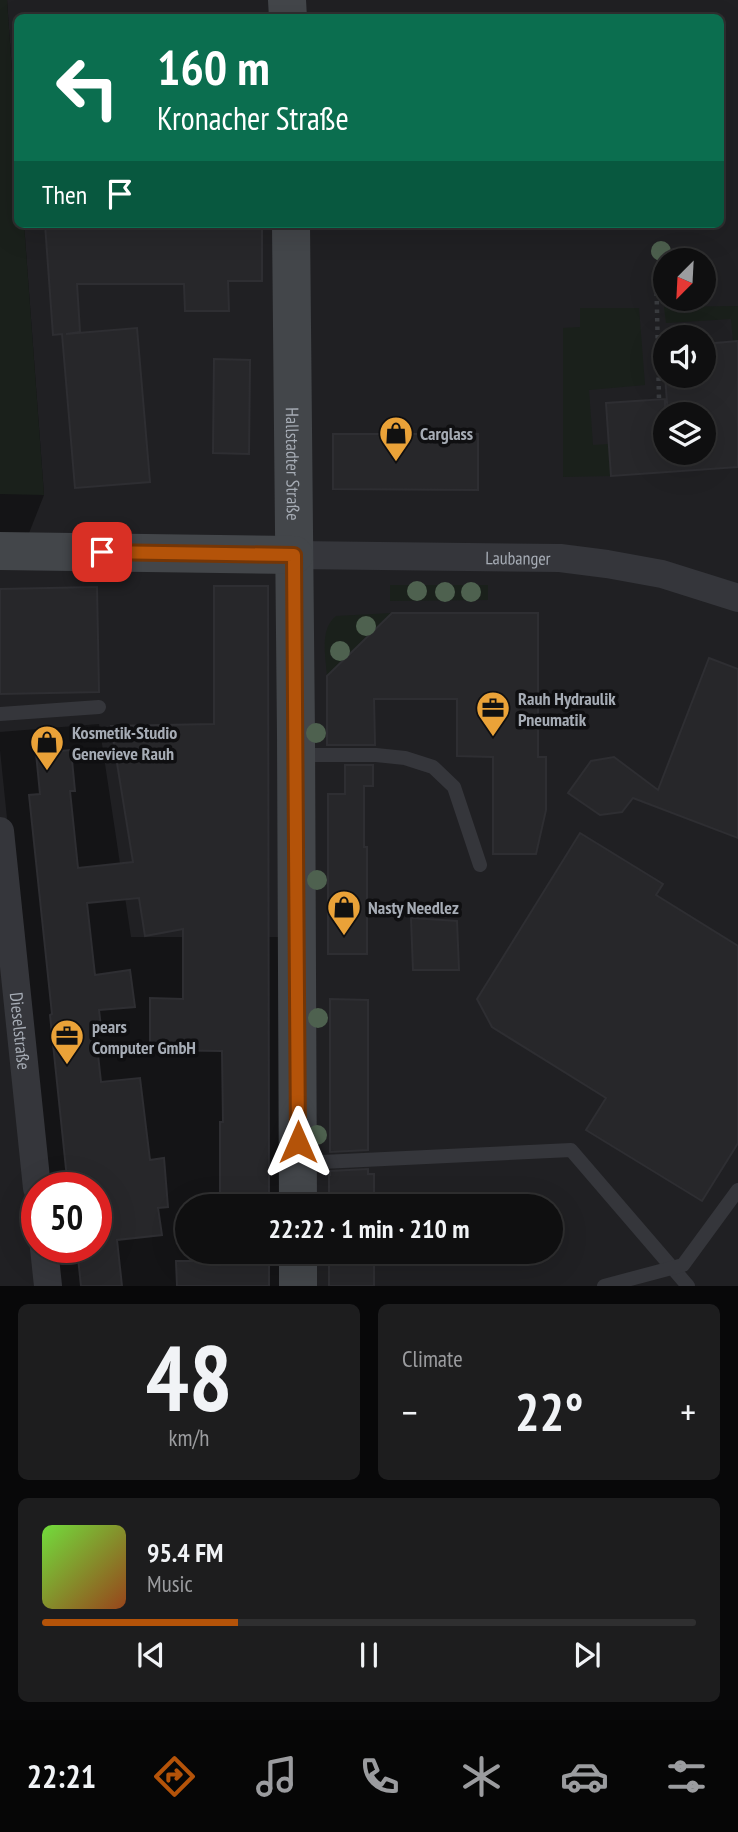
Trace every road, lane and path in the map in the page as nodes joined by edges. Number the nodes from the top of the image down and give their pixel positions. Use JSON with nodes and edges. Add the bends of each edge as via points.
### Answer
{"nodes":[{"id":1,"x":291,"y":228,"type":"edge"},
{"id":2,"x":657,"y":312,"type":"edge"},
{"id":3,"x":659,"y":399,"type":"dead end"},
{"id":4,"x":0,"y":551,"type":"edge"},
{"id":5,"x":294,"y":555,"type":"junction"},
{"id":6,"x":738,"y":597,"type":"edge"},
{"id":7,"x":99,"y":707,"type":"dead end"},
{"id":8,"x":0,"y":715,"type":"edge"},
{"id":9,"x":296,"y":755,"type":"junction"},
{"id":10,"x":0,"y":831,"type":"edge"},
{"id":11,"x":480,"y":865,"type":"dead end"},
{"id":12,"x":8,"y":979,"type":"edge"},
{"id":13,"x":298,"y":1163,"type":"junction"},
{"id":14,"x":35,"y":1172,"type":"edge"},
{"id":15,"x":738,"y":1190,"type":"edge"},
{"id":16,"x":298,"y":1194,"type":"edge"},
{"id":17,"x":46,"y":1263,"type":"edge"},
{"id":18,"x":298,"y":1264,"type":"edge"},
{"id":19,"x":673,"y":1268,"type":"junction"},
{"id":20,"x":48,"y":1286,"type":"edge"},
{"id":21,"x":298,"y":1286,"type":"edge"},
{"id":22,"x":604,"y":1286,"type":"edge"},
{"id":23,"x":688,"y":1286,"type":"edge"}],
"edges":[{"from":1,"to":5,"type":"main road","name":"Hallstadter Straße"},
{"from":2,"to":3,"type":"path"},
{"from":4,"to":5,"type":"main road"},
{"from":5,"to":6,"type":"street","name":"Laubanger","via":[[560,558],[662,574]]},
{"from":5,"to":9,"type":"main road","name":"Hallstadter Straße"},
{"from":7,"to":8,"type":"lane"},
{"from":9,"to":11,"type":"lane","via":[[386,756],[433,767],[454,787]]},
{"from":9,"to":13,"type":"main road","name":"Hallstadter Straße"},
{"from":10,"to":12,"type":"street","name":"Dieselstraße"},
{"from":12,"to":14,"type":"street","name":"Dieselstraße"},
{"from":13,"to":16,"type":"main road","name":"Hallstadter Straße"},
{"from":13,"to":19,"type":"lane","via":[[571,1150]]},
{"from":15,"to":19,"type":"lane","via":[[683,1265]]},
{"from":17,"to":20,"type":"street"},
{"from":18,"to":21,"type":"main road"},
{"from":19,"to":22,"type":"lane"},
{"from":19,"to":23,"type":"lane"}]}
